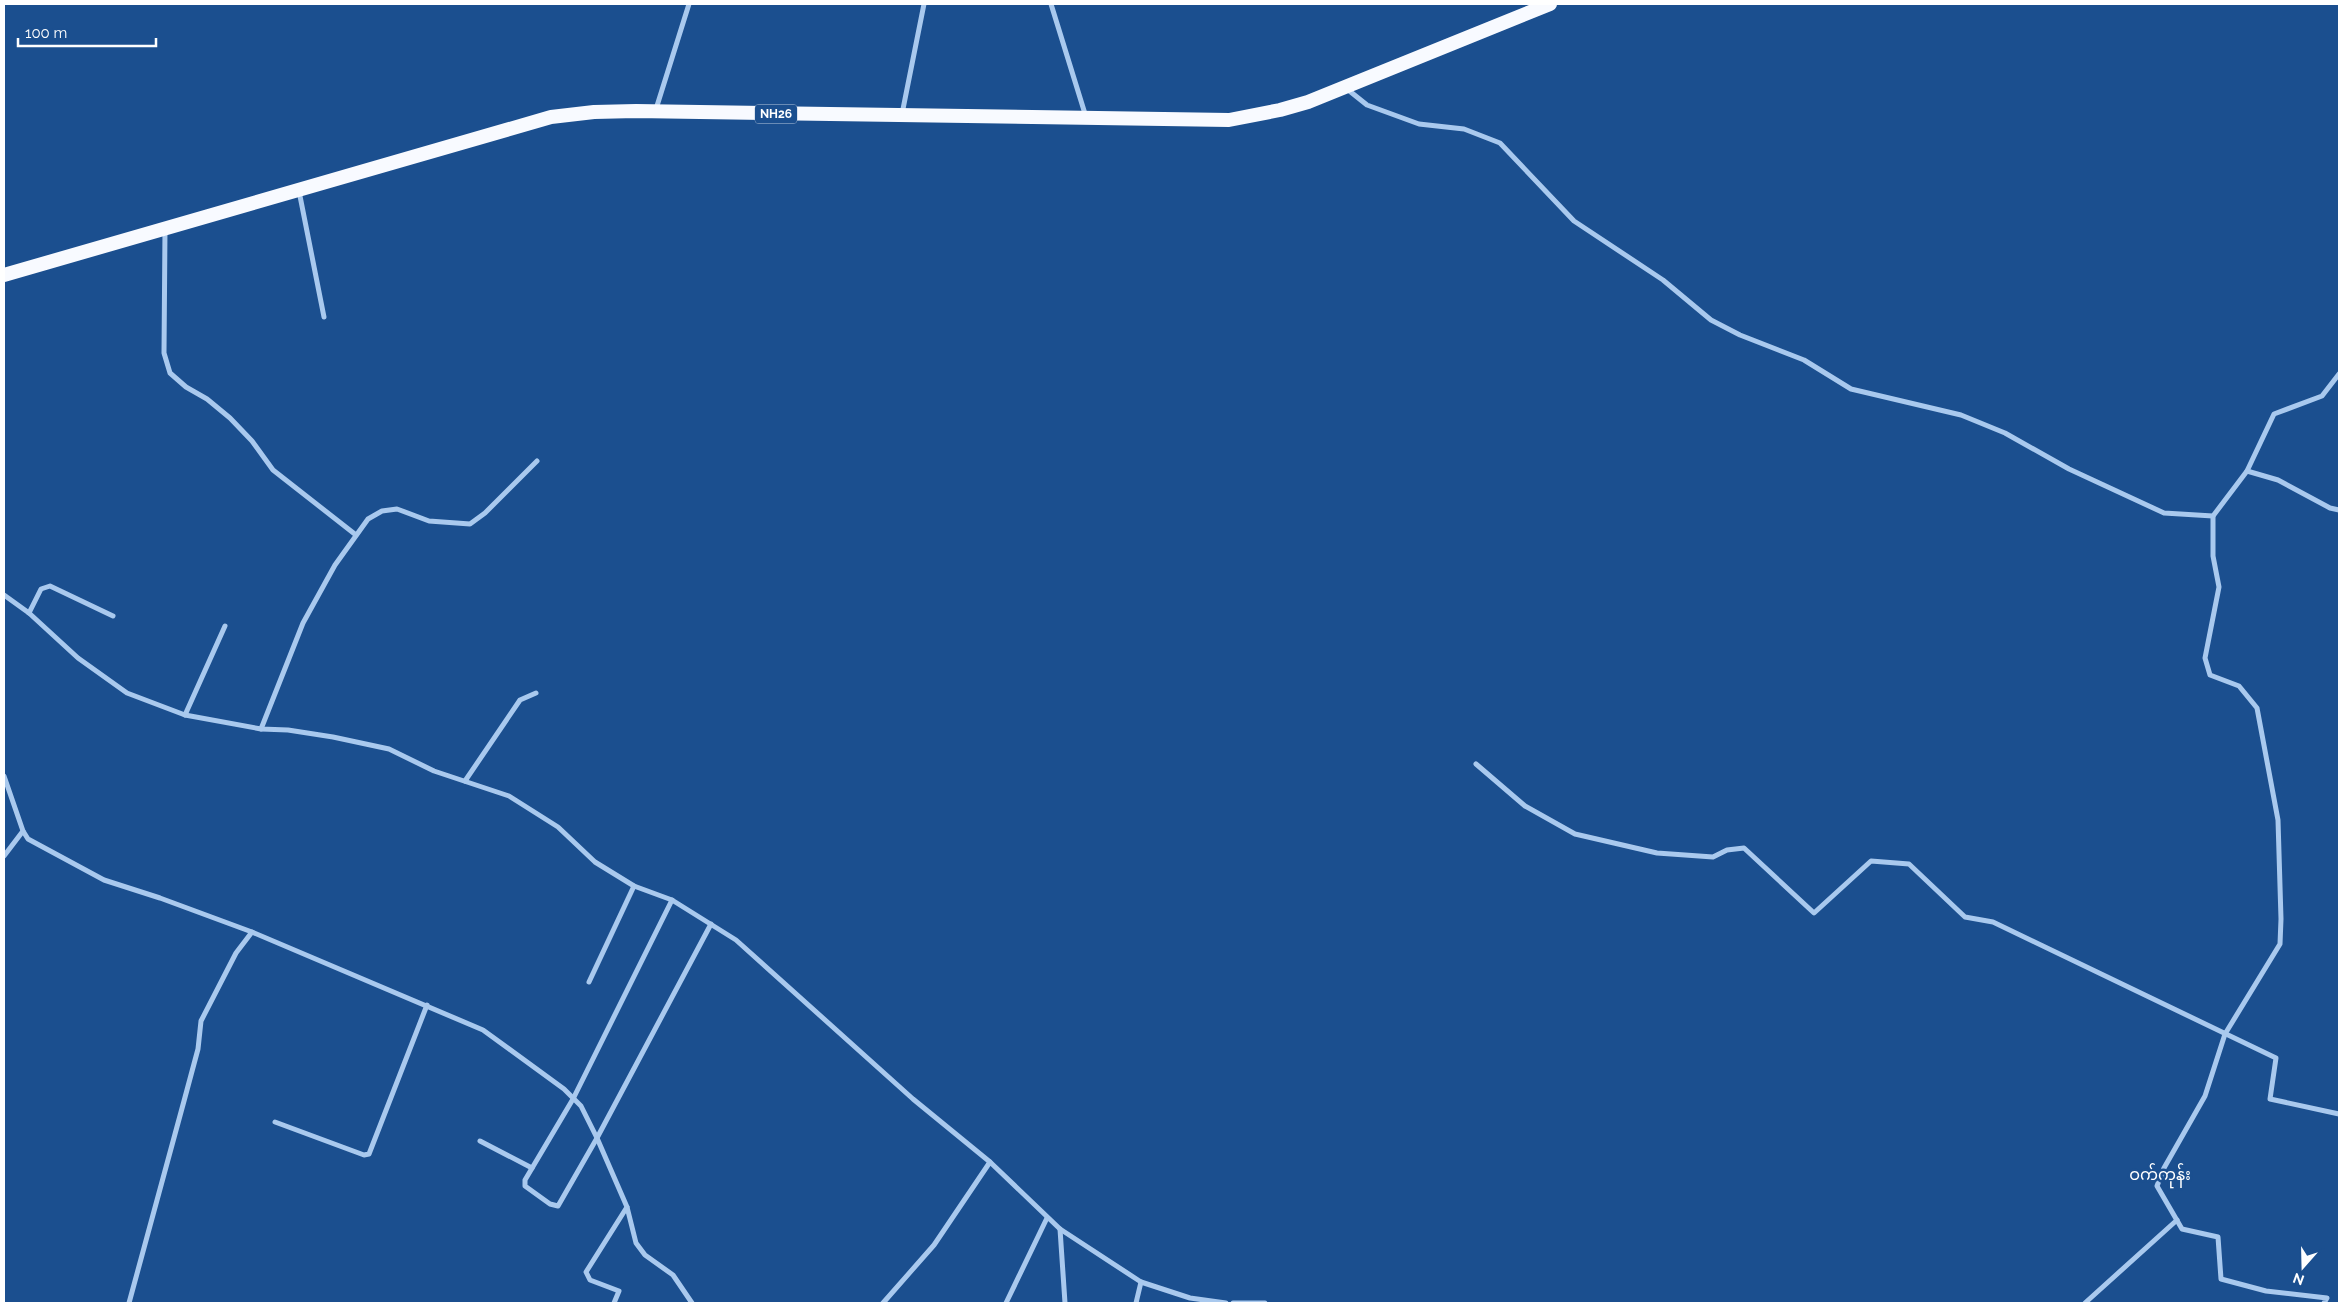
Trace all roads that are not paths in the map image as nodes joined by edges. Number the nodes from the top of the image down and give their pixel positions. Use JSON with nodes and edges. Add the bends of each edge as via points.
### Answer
{"nodes":[{"id":1,"x":689,"y":4,"type":"edge"},
{"id":2,"x":924,"y":4,"type":"edge"},
{"id":3,"x":1051,"y":4,"type":"edge"},
{"id":4,"x":1550,"y":4,"type":"edge"},
{"id":5,"x":1344,"y":88,"type":"junction"},
{"id":6,"x":655,"y":112,"type":"junction"},
{"id":7,"x":902,"y":114,"type":"junction"},
{"id":8,"x":1086,"y":118,"type":"junction"},
{"id":9,"x":299,"y":191,"type":"junction"},
{"id":10,"x":165,"y":230,"type":"junction"},
{"id":11,"x":4,"y":275,"type":"edge"},
{"id":12,"x":324,"y":317,"type":"dead end"},
{"id":13,"x":2339,"y":374,"type":"edge"},
{"id":14,"x":537,"y":461,"type":"dead end"},
{"id":15,"x":2247,"y":471,"type":"junction"},
{"id":16,"x":2339,"y":510,"type":"edge"},
{"id":17,"x":2213,"y":516,"type":"junction"},
{"id":18,"x":356,"y":535,"type":"junction"},
{"id":19,"x":4,"y":595,"type":"edge"},
{"id":20,"x":29,"y":613,"type":"junction"},
{"id":21,"x":113,"y":616,"type":"dead end"},
{"id":22,"x":225,"y":626,"type":"dead end"},
{"id":23,"x":536,"y":693,"type":"dead end"},
{"id":24,"x":186,"y":715,"type":"junction"},
{"id":25,"x":261,"y":729,"type":"junction"},
{"id":26,"x":1476,"y":764,"type":"dead end"},
{"id":27,"x":4,"y":776,"type":"edge"},
{"id":28,"x":465,"y":781,"type":"junction"},
{"id":29,"x":23,"y":831,"type":"junction"},
{"id":30,"x":4,"y":856,"type":"edge"},
{"id":31,"x":634,"y":886,"type":"junction"},
{"id":32,"x":672,"y":900,"type":"junction"},
{"id":33,"x":711,"y":924,"type":"junction"},
{"id":34,"x":252,"y":932,"type":"junction"},
{"id":35,"x":589,"y":982,"type":"dead end"},
{"id":36,"x":427,"y":1005,"type":"junction"},
{"id":37,"x":2225,"y":1034,"type":"junction"},
{"id":38,"x":573,"y":1099,"type":"junction"},
{"id":39,"x":2339,"y":1114,"type":"edge"},
{"id":40,"x":275,"y":1122,"type":"dead end"},
{"id":41,"x":597,"y":1138,"type":"junction"},
{"id":42,"x":480,"y":1140,"type":"dead end"},
{"id":43,"x":990,"y":1162,"type":"junction"},
{"id":44,"x":532,"y":1168,"type":"junction"},
{"id":45,"x":627,"y":1207,"type":"junction"},
{"id":46,"x":1046,"y":1218,"type":"junction"},
{"id":47,"x":2177,"y":1220,"type":"junction"},
{"id":48,"x":1060,"y":1229,"type":"junction"},
{"id":49,"x":1141,"y":1282,"type":"junction"},
{"id":50,"x":129,"y":1303,"type":"edge"},
{"id":51,"x":614,"y":1303,"type":"edge"},
{"id":52,"x":692,"y":1303,"type":"edge"},
{"id":53,"x":884,"y":1303,"type":"edge"},
{"id":54,"x":1006,"y":1303,"type":"edge"},
{"id":55,"x":1065,"y":1303,"type":"edge"},
{"id":56,"x":1136,"y":1303,"type":"edge"},
{"id":57,"x":1226,"y":1303,"type":"edge"},
{"id":58,"x":1233,"y":1303,"type":"edge"},
{"id":59,"x":1265,"y":1303,"type":"edge"},
{"id":60,"x":2085,"y":1303,"type":"edge"},
{"id":61,"x":2324,"y":1303,"type":"edge"}],
"edges":[{"from":1,"to":6,"type":"street"},
{"from":2,"to":7,"type":"street"},
{"from":3,"to":8,"type":"street"},
{"from":4,"to":5,"type":"highway","number":"NH26"},
{"from":5,"to":8,"type":"highway","number":"NH26","via":[[1280,110],[1229,120]]},
{"from":5,"to":17,"type":"street","via":[[1367,105],[1419,124],[1464,130],[1500,143],[1574,221],[1663,280],[1711,320],[1740,335],[1804,360],[1851,389],[1961,415],[2005,433],[2069,469],[2164,513]]},
{"from":6,"to":7,"type":"highway","number":"NH26"},
{"from":6,"to":9,"type":"highway","number":"NH26","via":[[594,112],[552,117]]},
{"from":7,"to":8,"type":"highway","number":"NH26"},
{"from":9,"to":10,"type":"highway","number":"NH26"},
{"from":9,"to":12,"type":"street"},
{"from":10,"to":11,"type":"highway","number":"NH26"},
{"from":10,"to":18,"type":"street","via":[[164,353],[170,373],[230,418],[273,470]]},
{"from":13,"to":15,"type":"street","via":[[2322,396],[2274,414]]},
{"from":14,"to":18,"type":"street","via":[[485,514],[470,524],[429,521],[397,509],[382,510],[368,519]]},
{"from":15,"to":16,"type":"street","via":[[2278,480]]},
{"from":15,"to":17,"type":"street"},
{"from":17,"to":37,"type":"street","via":[[2213,556],[2219,587],[2205,658],[2210,675],[2239,686],[2257,708],[2278,820],[2281,919],[2280,944]]},
{"from":18,"to":25,"type":"street","via":[[335,565],[303,623]]},
{"from":19,"to":20,"type":"street"},
{"from":20,"to":21,"type":"street","via":[[41,589],[50,586]]},
{"from":20,"to":24,"type":"street","via":[[78,658],[127,693]]},
{"from":22,"to":24,"type":"street"},
{"from":23,"to":28,"type":"street","via":[[520,700]]},
{"from":24,"to":25,"type":"street"},
{"from":25,"to":28,"type":"street","via":[[333,737],[389,749],[434,771]]},
{"from":26,"to":37,"type":"street","via":[[1525,806],[1575,834],[1657,853],[1713,857],[1726,850],[1744,848],[1814,914],[1871,861],[1910,864],[1965,917],[1993,922]]},
{"from":27,"to":29,"type":"street"},
{"from":28,"to":31,"type":"street","via":[[509,796],[558,827],[595,862]]},
{"from":29,"to":30,"type":"street"},
{"from":29,"to":34,"type":"street","via":[[28,839],[104,880]]},
{"from":31,"to":32,"type":"street"},
{"from":31,"to":35,"type":"street"},
{"from":32,"to":33,"type":"street"},
{"from":32,"to":38,"type":"street"},
{"from":33,"to":41,"type":"street"},
{"from":33,"to":43,"type":"street","via":[[736,940],[913,1099]]},
{"from":34,"to":36,"type":"street"},
{"from":34,"to":50,"type":"street","via":[[236,953],[201,1021],[198,1049]]},
{"from":36,"to":38,"type":"street","via":[[482,1030],[564,1089]]},
{"from":36,"to":40,"type":"street","via":[[368,1154]]},
{"from":37,"to":39,"type":"street","via":[[2276,1058],[2270,1099]]},
{"from":37,"to":47,"type":"street","via":[[2205,1096],[2157,1186]]},
{"from":38,"to":41,"type":"street","via":[[581,1106]]},
{"from":38,"to":44,"type":"street"},
{"from":41,"to":44,"type":"street","via":[[558,1206],[525,1186]]},
{"from":41,"to":45,"type":"street"},
{"from":42,"to":44,"type":"street"},
{"from":43,"to":46,"type":"street"},
{"from":43,"to":53,"type":"street","via":[[934,1245]]},
{"from":45,"to":51,"type":"street","via":[[586,1272],[590,1280],[619,1291]]},
{"from":45,"to":52,"type":"street","via":[[636,1243],[673,1276]]},
{"from":46,"to":48,"type":"street"},
{"from":46,"to":54,"type":"street"},
{"from":47,"to":60,"type":"street"},
{"from":47,"to":61,"type":"street","via":[[2182,1229],[2218,1237],[2221,1279],[2266,1290],[2327,1298]]},
{"from":48,"to":49,"type":"street"},
{"from":48,"to":55,"type":"street"},
{"from":49,"to":56,"type":"street"},
{"from":49,"to":57,"type":"street","via":[[1190,1298]]},
{"from":58,"to":59,"type":"street"}]}
